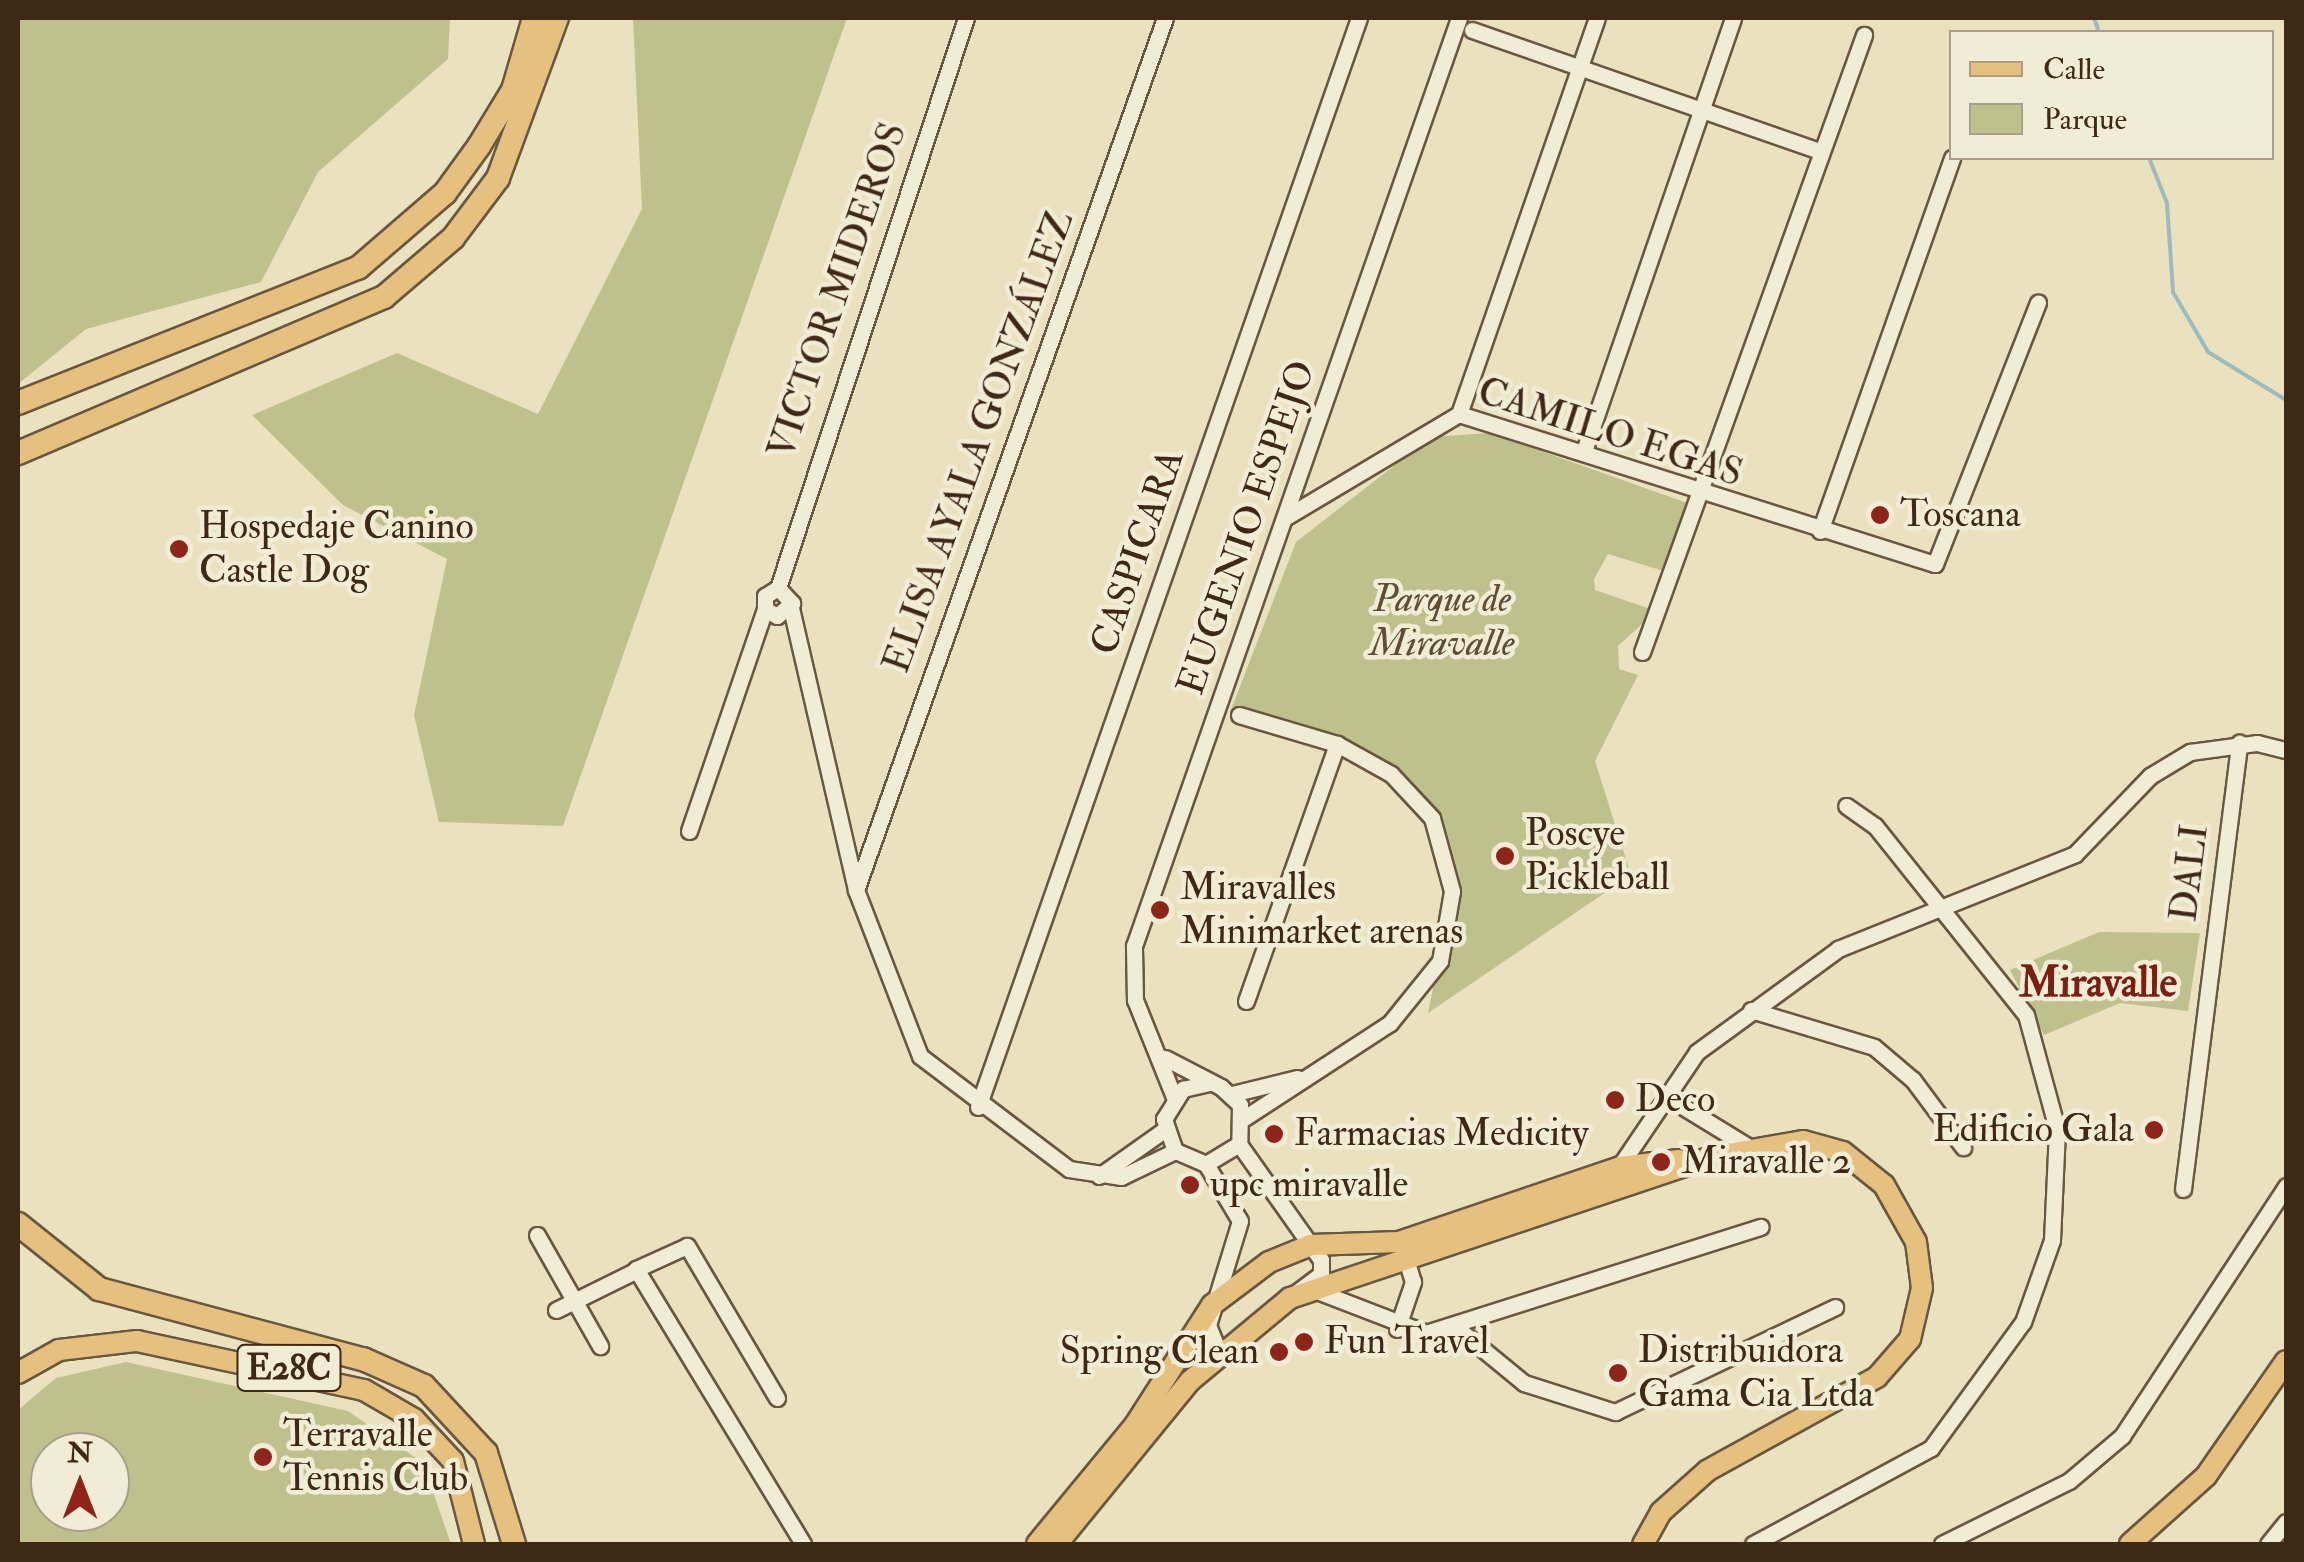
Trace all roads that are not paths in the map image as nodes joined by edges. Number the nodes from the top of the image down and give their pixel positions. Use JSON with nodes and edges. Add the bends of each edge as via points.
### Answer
{"nodes":[{"id":1,"x":534,"y":18,"type":"edge"},
{"id":2,"x":557,"y":18,"type":"edge"},
{"id":3,"x":966,"y":18,"type":"edge"},
{"id":4,"x":1165,"y":18,"type":"edge"},
{"id":5,"x":1360,"y":18,"type":"edge"},
{"id":6,"x":1459,"y":18,"type":"edge"},
{"id":7,"x":1596,"y":18,"type":"edge"},
{"id":8,"x":1734,"y":18,"type":"edge"},
{"id":9,"x":1472,"y":30,"type":"dead end"},
{"id":10,"x":1864,"y":35,"type":"dead end"},
{"id":11,"x":1579,"y":65,"type":"junction"},
{"id":12,"x":1701,"y":109,"type":"junction"},
{"id":13,"x":1820,"y":151,"type":"junction"},
{"id":14,"x":1951,"y":160,"type":"edge"},
{"id":15,"x":2038,"y":303,"type":"dead end"},
{"id":16,"x":18,"y":403,"type":"edge"},
{"id":17,"x":1459,"y":414,"type":"junction"},
{"id":18,"x":1584,"y":451,"type":"junction"},
{"id":19,"x":18,"y":453,"type":"edge"},
{"id":20,"x":1700,"y":497,"type":"junction"},
{"id":21,"x":1286,"y":517,"type":"junction"},
{"id":22,"x":1820,"y":531,"type":"junction"},
{"id":23,"x":778,"y":588,"type":"junction"},
{"id":24,"x":791,"y":608,"type":"junction"},
{"id":25,"x":765,"y":609,"type":"junction"},
{"id":26,"x":1642,"y":652,"type":"dead end"},
{"id":27,"x":1239,"y":715,"type":"dead end"},
{"id":28,"x":1336,"y":744,"type":"junction"},
{"id":29,"x":2239,"y":744,"type":"junction"},
{"id":30,"x":2286,"y":750,"type":"edge"},
{"id":31,"x":1846,"y":806,"type":"dead end"},
{"id":32,"x":874,"y":829,"type":"junction"},
{"id":33,"x":690,"y":831,"type":"dead end"},
{"id":34,"x":840,"y":832,"type":"junction"},
{"id":35,"x":856,"y":890,"type":"junction"},
{"id":36,"x":1939,"y":903,"type":"junction"},
{"id":37,"x":1246,"y":1001,"type":"dead end"},
{"id":38,"x":1751,"y":1010,"type":"junction"},
{"id":39,"x":1166,"y":1058,"type":"junction"},
{"id":40,"x":1297,"y":1078,"type":"junction"},
{"id":41,"x":1208,"y":1084,"type":"junction"},
{"id":42,"x":1232,"y":1094,"type":"junction"},
{"id":43,"x":1664,"y":1095,"type":"junction"},
{"id":44,"x":1174,"y":1097,"type":"junction"},
{"id":45,"x":978,"y":1107,"type":"junction"},
{"id":46,"x":1244,"y":1118,"type":"junction"},
{"id":47,"x":1164,"y":1130,"type":"junction"},
{"id":48,"x":1239,"y":1144,"type":"junction"},
{"id":49,"x":1963,"y":1147,"type":"dead end"},
{"id":50,"x":1750,"y":1148,"type":"junction"},
{"id":51,"x":1175,"y":1152,"type":"junction"},
{"id":52,"x":1711,"y":1157,"type":"junction"},
{"id":53,"x":1206,"y":1164,"type":"junction"},
{"id":54,"x":1620,"y":1168,"type":"junction"},
{"id":55,"x":1100,"y":1176,"type":"junction"},
{"id":56,"x":2286,"y":1186,"type":"edge"},
{"id":57,"x":2183,"y":1188,"type":"dead end"},
{"id":58,"x":1593,"y":1199,"type":"junction"},
{"id":59,"x":18,"y":1224,"type":"edge"},
{"id":60,"x":1761,"y":1226,"type":"dead end"},
{"id":61,"x":538,"y":1235,"type":"dead end"},
{"id":62,"x":1400,"y":1242,"type":"junction"},
{"id":63,"x":1311,"y":1245,"type":"junction"},
{"id":64,"x":1408,"y":1264,"type":"junction"},
{"id":65,"x":635,"y":1271,"type":"junction"},
{"id":66,"x":1317,"y":1291,"type":"junction"},
{"id":67,"x":1290,"y":1298,"type":"junction"},
{"id":68,"x":574,"y":1301,"type":"junction"},
{"id":69,"x":1212,"y":1305,"type":"junction"},
{"id":70,"x":1835,"y":1307,"type":"dead end"},
{"id":71,"x":556,"y":1310,"type":"dead end"},
{"id":72,"x":1457,"y":1328,"type":"junction"},
{"id":73,"x":1397,"y":1329,"type":"junction"},
{"id":74,"x":600,"y":1346,"type":"dead end"},
{"id":75,"x":1220,"y":1354,"type":"junction"},
{"id":76,"x":2286,"y":1361,"type":"edge"},
{"id":77,"x":18,"y":1373,"type":"edge"},
{"id":78,"x":778,"y":1398,"type":"dead end"},
{"id":79,"x":2286,"y":1522,"type":"edge"},
{"id":80,"x":1952,"y":1542,"type":"edge"},
{"id":81,"x":474,"y":1544,"type":"edge"},
{"id":82,"x":514,"y":1544,"type":"edge"},
{"id":83,"x":803,"y":1544,"type":"edge"},
{"id":84,"x":1037,"y":1544,"type":"edge"},
{"id":85,"x":1057,"y":1544,"type":"edge"},
{"id":86,"x":1644,"y":1544,"type":"edge"},
{"id":87,"x":1753,"y":1544,"type":"edge"},
{"id":88,"x":2130,"y":1544,"type":"edge"},
{"id":89,"x":2268,"y":1544,"type":"edge"}],
"edges":[{"from":1,"to":16,"type":"highway","via":[[513,90],[479,146],[445,193],[358,268]]},
{"from":2,"to":19,"type":"highway","via":[[498,178],[453,238],[384,297]]},
{"from":3,"to":23,"type":"street","name":"VICTOR MIDEROS"},
{"from":4,"to":32,"type":"street","name":"ELISA AYALA GONZÁLEZ"},
{"from":5,"to":45,"type":"street","name":"CASPICARA"},
{"from":6,"to":21,"type":"street","name":"EUGENIO ESPEJO"},
{"from":7,"to":11,"type":"street"},
{"from":8,"to":12,"type":"street"},
{"from":9,"to":11,"type":"street"},
{"from":10,"to":13,"type":"street"},
{"from":11,"to":12,"type":"street"},
{"from":11,"to":17,"type":"street"},
{"from":12,"to":13,"type":"street"},
{"from":12,"to":18,"type":"street"},
{"from":13,"to":20,"type":"street"},
{"from":14,"to":22,"type":"street"},
{"from":15,"to":22,"type":"street","name":"CAMILO EGAS","via":[[1935,564]]},
{"from":17,"to":18,"type":"street","name":"CAMILO EGAS"},
{"from":17,"to":21,"type":"street","name":"CAMILO EGAS"},
{"from":18,"to":20,"type":"street","name":"CAMILO EGAS"},
{"from":20,"to":22,"type":"street","name":"CAMILO EGAS"},
{"from":20,"to":26,"type":"street"},
{"from":21,"to":39,"type":"street","name":"EUGENIO ESPEJO","via":[[1134,946],[1135,1000]]},
{"from":23,"to":24,"type":"street"},
{"from":23,"to":25,"type":"street","name":"VICTOR MIDEROS"},
{"from":24,"to":25,"type":"street","via":[[778,616]]},
{"from":24,"to":34,"type":"street"},
{"from":25,"to":33,"type":"street","name":"VICTOR MIDEROS"},
{"from":27,"to":28,"type":"street"},
{"from":28,"to":37,"type":"street"},
{"from":28,"to":40,"type":"street","via":[[1391,774],[1432,818],[1452,891],[1440,961],[1390,1022]]},
{"from":29,"to":30,"type":"street"},
{"from":29,"to":36,"type":"street","via":[[2170,762],[2075,854]]},
{"from":29,"to":57,"type":"street","name":"DALI"},
{"from":31,"to":36,"type":"street","via":[[1874,826]]},
{"from":32,"to":34,"type":"street","via":[[856,840]]},
{"from":32,"to":35,"type":"street","name":"ELISA AYALA GONZÁLEZ"},
{"from":34,"to":35,"type":"street"},
{"from":35,"to":45,"type":"street","via":[[920,1056]]},
{"from":36,"to":38,"type":"street","via":[[1838,949]]},
{"from":36,"to":87,"type":"street","via":[[2006,984],[2045,1066],[2058,1146],[2052,1240],[2024,1322],[1931,1448]]},
{"from":38,"to":43,"type":"street","via":[[1697,1052]]},
{"from":38,"to":49,"type":"street","via":[[1874,1047],[1914,1080]]},
{"from":39,"to":41,"type":"street"},
{"from":39,"to":44,"type":"street","name":"EUGENIO ESPEJO"},
{"from":40,"to":42,"type":"street"},
{"from":40,"to":46,"type":"street"},
{"from":41,"to":42,"type":"street"},
{"from":41,"to":44,"type":"street"},
{"from":42,"to":46,"type":"street"},
{"from":43,"to":50,"type":"street"},
{"from":43,"to":54,"type":"street"},
{"from":44,"to":47,"type":"street"},
{"from":45,"to":55,"type":"street","via":[[1038,1154]]},
{"from":46,"to":48,"type":"street"},
{"from":47,"to":51,"type":"street"},
{"from":47,"to":55,"type":"street"},
{"from":48,"to":53,"type":"street"},
{"from":48,"to":63,"type":"street"},
{"from":50,"to":52,"type":"main road"},
{"from":50,"to":86,"type":"main road","via":[[1825,1144],[1872,1173],[1916,1242],[1918,1313],[1877,1377],[1707,1471],[1661,1512]]},
{"from":51,"to":53,"type":"street"},
{"from":51,"to":55,"type":"street","via":[[1132,1174]]},
{"from":52,"to":54,"type":"main road"},
{"from":52,"to":58,"type":"main road"},
{"from":53,"to":69,"type":"street","via":[[1240,1222],[1238,1252]]},
{"from":54,"to":58,"type":"street"},
{"from":54,"to":62,"type":"main road"},
{"from":56,"to":80,"type":"street","via":[[2122,1436],[2069,1481]]},
{"from":58,"to":64,"type":"main road"},
{"from":59,"to":82,"type":"highway","via":[[98,1289],[363,1360],[424,1386],[486,1454]]},
{"from":60,"to":72,"type":"street"},
{"from":61,"to":68,"type":"street"},
{"from":62,"to":63,"type":"main road"},
{"from":62,"to":64,"type":"street"},
{"from":63,"to":67,"type":"street","via":[[1321,1274]]},
{"from":63,"to":69,"type":"main road","via":[[1269,1262]]},
{"from":64,"to":66,"type":"main road"},
{"from":64,"to":73,"type":"street","via":[[1413,1282]]},
{"from":65,"to":68,"type":"street"},
{"from":65,"to":78,"type":"street","via":[[687,1246]]},
{"from":65,"to":83,"type":"street"},
{"from":66,"to":67,"type":"main road"},
{"from":66,"to":73,"type":"street"},
{"from":67,"to":75,"type":"main road"},
{"from":68,"to":71,"type":"street"},
{"from":68,"to":74,"type":"street"},
{"from":69,"to":75,"type":"street","via":[[1209,1343]]},
{"from":69,"to":84,"type":"main road","via":[[1135,1426]]},
{"from":70,"to":72,"type":"street","via":[[1615,1412],[1524,1383]]},
{"from":72,"to":73,"type":"street"},
{"from":75,"to":85,"type":"main road"},
{"from":76,"to":88,"type":"main road","via":[[2206,1476]]},
{"from":77,"to":81,"type":"main road","number":"E28C","via":[[58,1350],[137,1341],[364,1390],[414,1419],[453,1462]]},
{"from":79,"to":89,"type":"street"}]}
